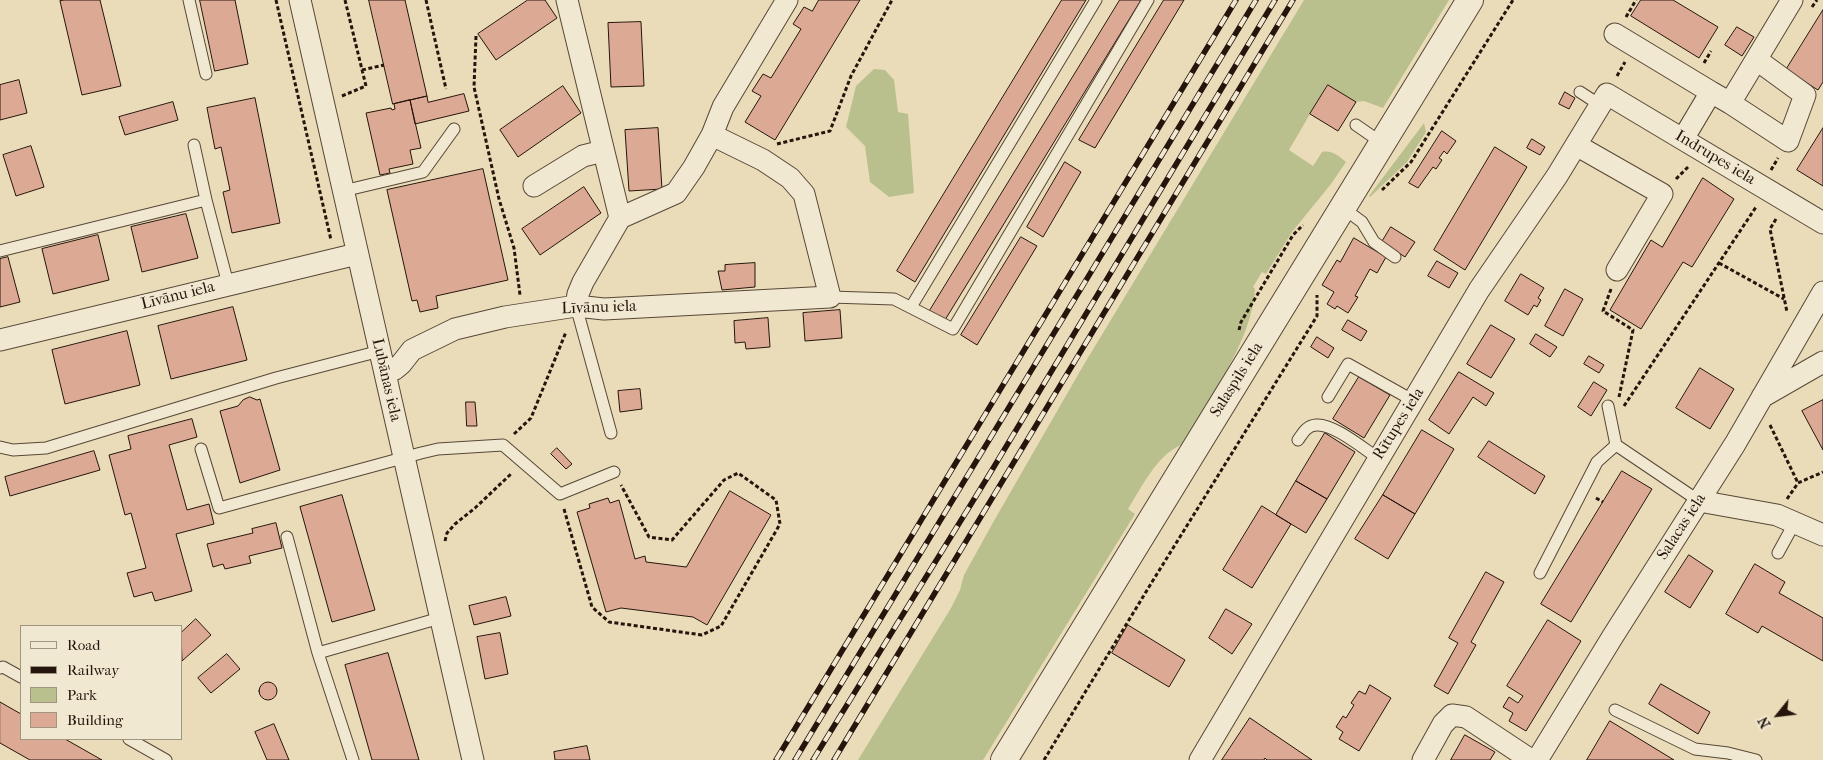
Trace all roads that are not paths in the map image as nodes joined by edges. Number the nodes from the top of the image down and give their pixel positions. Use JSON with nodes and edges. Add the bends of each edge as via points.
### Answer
{"nodes":[{"id":1,"x":189,"y":0,"type":"edge"},
{"id":2,"x":300,"y":0,"type":"edge"},
{"id":3,"x":567,"y":0,"type":"edge"},
{"id":4,"x":787,"y":0,"type":"edge"},
{"id":5,"x":1096,"y":0,"type":"edge"},
{"id":6,"x":1148,"y":0,"type":"edge"},
{"id":7,"x":1470,"y":0,"type":"edge"},
{"id":8,"x":1792,"y":0,"type":"edge"},
{"id":9,"x":1611,"y":32,"type":"dead end"},
{"id":10,"x":1756,"y":60,"type":"junction"},
{"id":11,"x":206,"y":74,"type":"dead end"},
{"id":12,"x":1580,"y":92,"type":"dead end"},
{"id":13,"x":1711,"y":92,"type":"junction"},
{"id":14,"x":1604,"y":100,"type":"junction"},
{"id":15,"x":1730,"y":104,"type":"junction"},
{"id":16,"x":1356,"y":125,"type":"dead end"},
{"id":17,"x":454,"y":129,"type":"dead end"},
{"id":18,"x":712,"y":135,"type":"junction"},
{"id":19,"x":1682,"y":139,"type":"junction"},
{"id":20,"x":1382,"y":143,"type":"junction"},
{"id":21,"x":194,"y":145,"type":"dead end"},
{"id":22,"x":1576,"y":145,"type":"junction"},
{"id":23,"x":603,"y":151,"type":"junction"},
{"id":24,"x":534,"y":186,"type":"dead end"},
{"id":25,"x":343,"y":191,"type":"junction"},
{"id":26,"x":206,"y":200,"type":"junction"},
{"id":27,"x":1350,"y":213,"type":"junction"},
{"id":28,"x":620,"y":218,"type":"junction"},
{"id":29,"x":1823,"y":223,"type":"edge"},
{"id":30,"x":0,"y":251,"type":"edge"},
{"id":31,"x":357,"y":254,"type":"junction"},
{"id":32,"x":1395,"y":257,"type":"dead end"},
{"id":33,"x":1617,"y":270,"type":"road end"},
{"id":34,"x":228,"y":284,"type":"junction"},
{"id":35,"x":1823,"y":292,"type":"edge"},
{"id":36,"x":830,"y":297,"type":"junction"},
{"id":37,"x":576,"y":306,"type":"junction"},
{"id":38,"x":911,"y":307,"type":"junction"},
{"id":39,"x":0,"y":340,"type":"edge"},
{"id":40,"x":380,"y":352,"type":"junction"},
{"id":41,"x":1823,"y":362,"type":"edge"},
{"id":42,"x":385,"y":373,"type":"junction"},
{"id":43,"x":1328,"y":397,"type":"dead end"},
{"id":44,"x":1762,"y":397,"type":"junction"},
{"id":45,"x":1414,"y":401,"type":"junction"},
{"id":46,"x":1610,"y":414,"type":"road end"},
{"id":47,"x":611,"y":433,"type":"dead end"},
{"id":48,"x":1298,"y":440,"type":"dead end"},
{"id":49,"x":1616,"y":445,"type":"junction"},
{"id":50,"x":0,"y":447,"type":"edge"},
{"id":51,"x":201,"y":449,"type":"dead end"},
{"id":52,"x":404,"y":458,"type":"junction"},
{"id":53,"x":1378,"y":458,"type":"junction"},
{"id":54,"x":614,"y":472,"type":"road end"},
{"id":55,"x":1699,"y":501,"type":"junction"},
{"id":56,"x":1786,"y":518,"type":"junction"},
{"id":57,"x":1823,"y":535,"type":"edge"},
{"id":58,"x":287,"y":537,"type":"dead end"},
{"id":59,"x":1778,"y":554,"type":"dead end"},
{"id":60,"x":1540,"y":573,"type":"dead end"},
{"id":61,"x":440,"y":618,"type":"junction"},
{"id":62,"x":318,"y":653,"type":"junction"},
{"id":63,"x":0,"y":668,"type":"edge"},
{"id":64,"x":20,"y":676,"type":"edge"},
{"id":65,"x":1616,"y":710,"type":"dead end"},
{"id":66,"x":131,"y":740,"type":"edge"},
{"id":67,"x":1727,"y":757,"type":"edge"},
{"id":68,"x":166,"y":760,"type":"edge"},
{"id":69,"x":353,"y":760,"type":"edge"},
{"id":70,"x":473,"y":760,"type":"edge"},
{"id":71,"x":1004,"y":760,"type":"edge"},
{"id":72,"x":1200,"y":760,"type":"edge"},
{"id":73,"x":1423,"y":760,"type":"edge"},
{"id":74,"x":1531,"y":760,"type":"edge"},
{"id":75,"x":1537,"y":760,"type":"edge"},
{"id":76,"x":1756,"y":760,"type":"edge"}],
"edges":[{"from":1,"to":11,"type":"lane"},
{"from":2,"to":25,"type":"street","name":"Lubānas iela"},
{"from":3,"to":23,"type":"street"},
{"from":4,"to":18,"type":"street","via":[[723,107]]},
{"from":5,"to":38,"type":"lane"},
{"from":6,"to":38,"type":"lane","via":[[953,329]]},
{"from":7,"to":20,"type":"street","name":"Salaspils iela"},
{"from":8,"to":10,"type":"street"},
{"from":9,"to":13,"type":"street"},
{"from":10,"to":15,"type":"street"},
{"from":10,"to":15,"type":"street","via":[[1805,95],[1788,141]]},
{"from":12,"to":14,"type":"lane"},
{"from":13,"to":15,"type":"street"},
{"from":13,"to":19,"type":"street"},
{"from":14,"to":19,"type":"street","name":"Indrupes iela"},
{"from":14,"to":22,"type":"street","name":"Rītupes iela"},
{"from":16,"to":20,"type":"lane"},
{"from":17,"to":25,"type":"lane","via":[[423,172]]},
{"from":18,"to":28,"type":"street","via":[[676,193]]},
{"from":18,"to":36,"type":"street","via":[[763,160],[790,178],[804,194]]},
{"from":19,"to":29,"type":"street","name":"Indrupes iela"},
{"from":20,"to":27,"type":"street","name":"Salaspils iela"},
{"from":21,"to":26,"type":"lane"},
{"from":22,"to":33,"type":"street","via":[[1662,194]]},
{"from":22,"to":45,"type":"street","name":"Rītupes iela","via":[[1479,290]]},
{"from":23,"to":24,"type":"street","via":[[583,156]]},
{"from":23,"to":28,"type":"street"},
{"from":25,"to":31,"type":"street","name":"Lubānas iela"},
{"from":26,"to":30,"type":"lane"},
{"from":26,"to":34,"type":"lane"},
{"from":27,"to":32,"type":"lane","via":[[1362,222],[1374,242]]},
{"from":27,"to":71,"type":"street","name":"Salaspils iela"},
{"from":28,"to":37,"type":"street","via":[[583,282]]},
{"from":31,"to":34,"type":"street","name":"Līvānu iela"},
{"from":31,"to":40,"type":"street","name":"Lubānas iela"},
{"from":34,"to":39,"type":"street","name":"Līvānu iela"},
{"from":35,"to":44,"type":"street","name":"Salacas iela"},
{"from":36,"to":37,"type":"street","name":"Līvānu iela","via":[[604,309]]},
{"from":36,"to":38,"type":"lane","via":[[894,298]]},
{"from":37,"to":42,"type":"street","name":"Līvānu iela","via":[[455,329],[412,350],[402,364]]},
{"from":37,"to":47,"type":"lane"},
{"from":40,"to":42,"type":"street","name":"Lubānas iela"},
{"from":40,"to":50,"type":"lane","via":[[276,378],[46,448],[13,450]]},
{"from":41,"to":44,"type":"street"},
{"from":42,"to":52,"type":"street","name":"Lubānas iela"},
{"from":43,"to":45,"type":"lane","via":[[1348,364]]},
{"from":44,"to":55,"type":"street","name":"Salacas iela"},
{"from":45,"to":53,"type":"street","name":"Rītupes iela"},
{"from":46,"to":49,"type":"lane"},
{"from":48,"to":53,"type":"lane","via":[[1306,428],[1329,426]]},
{"from":49,"to":55,"type":"lane"},
{"from":49,"to":60,"type":"lane","via":[[1597,462]]},
{"from":51,"to":52,"type":"lane","via":[[219,508]]},
{"from":52,"to":54,"type":"lane","via":[[438,449],[503,445],[560,494]]},
{"from":52,"to":61,"type":"street","name":"Lubānas iela"},
{"from":53,"to":72,"type":"street","name":"Rītupes iela"},
{"from":55,"to":56,"type":"street"},
{"from":55,"to":75,"type":"street","name":"Salacas iela"},
{"from":56,"to":57,"type":"street"},
{"from":56,"to":59,"type":"lane"},
{"from":58,"to":62,"type":"lane"},
{"from":61,"to":62,"type":"lane"},
{"from":61,"to":70,"type":"street","name":"Lubānas iela"},
{"from":62,"to":69,"type":"lane"},
{"from":63,"to":64,"type":"lane"},
{"from":65,"to":67,"type":"lane","via":[[1695,749]]},
{"from":66,"to":68,"type":"lane"},
{"from":67,"to":76,"type":"lane"},
{"from":73,"to":74,"type":"street","via":[[1442,724],[1452,715],[1466,717]]}]}
